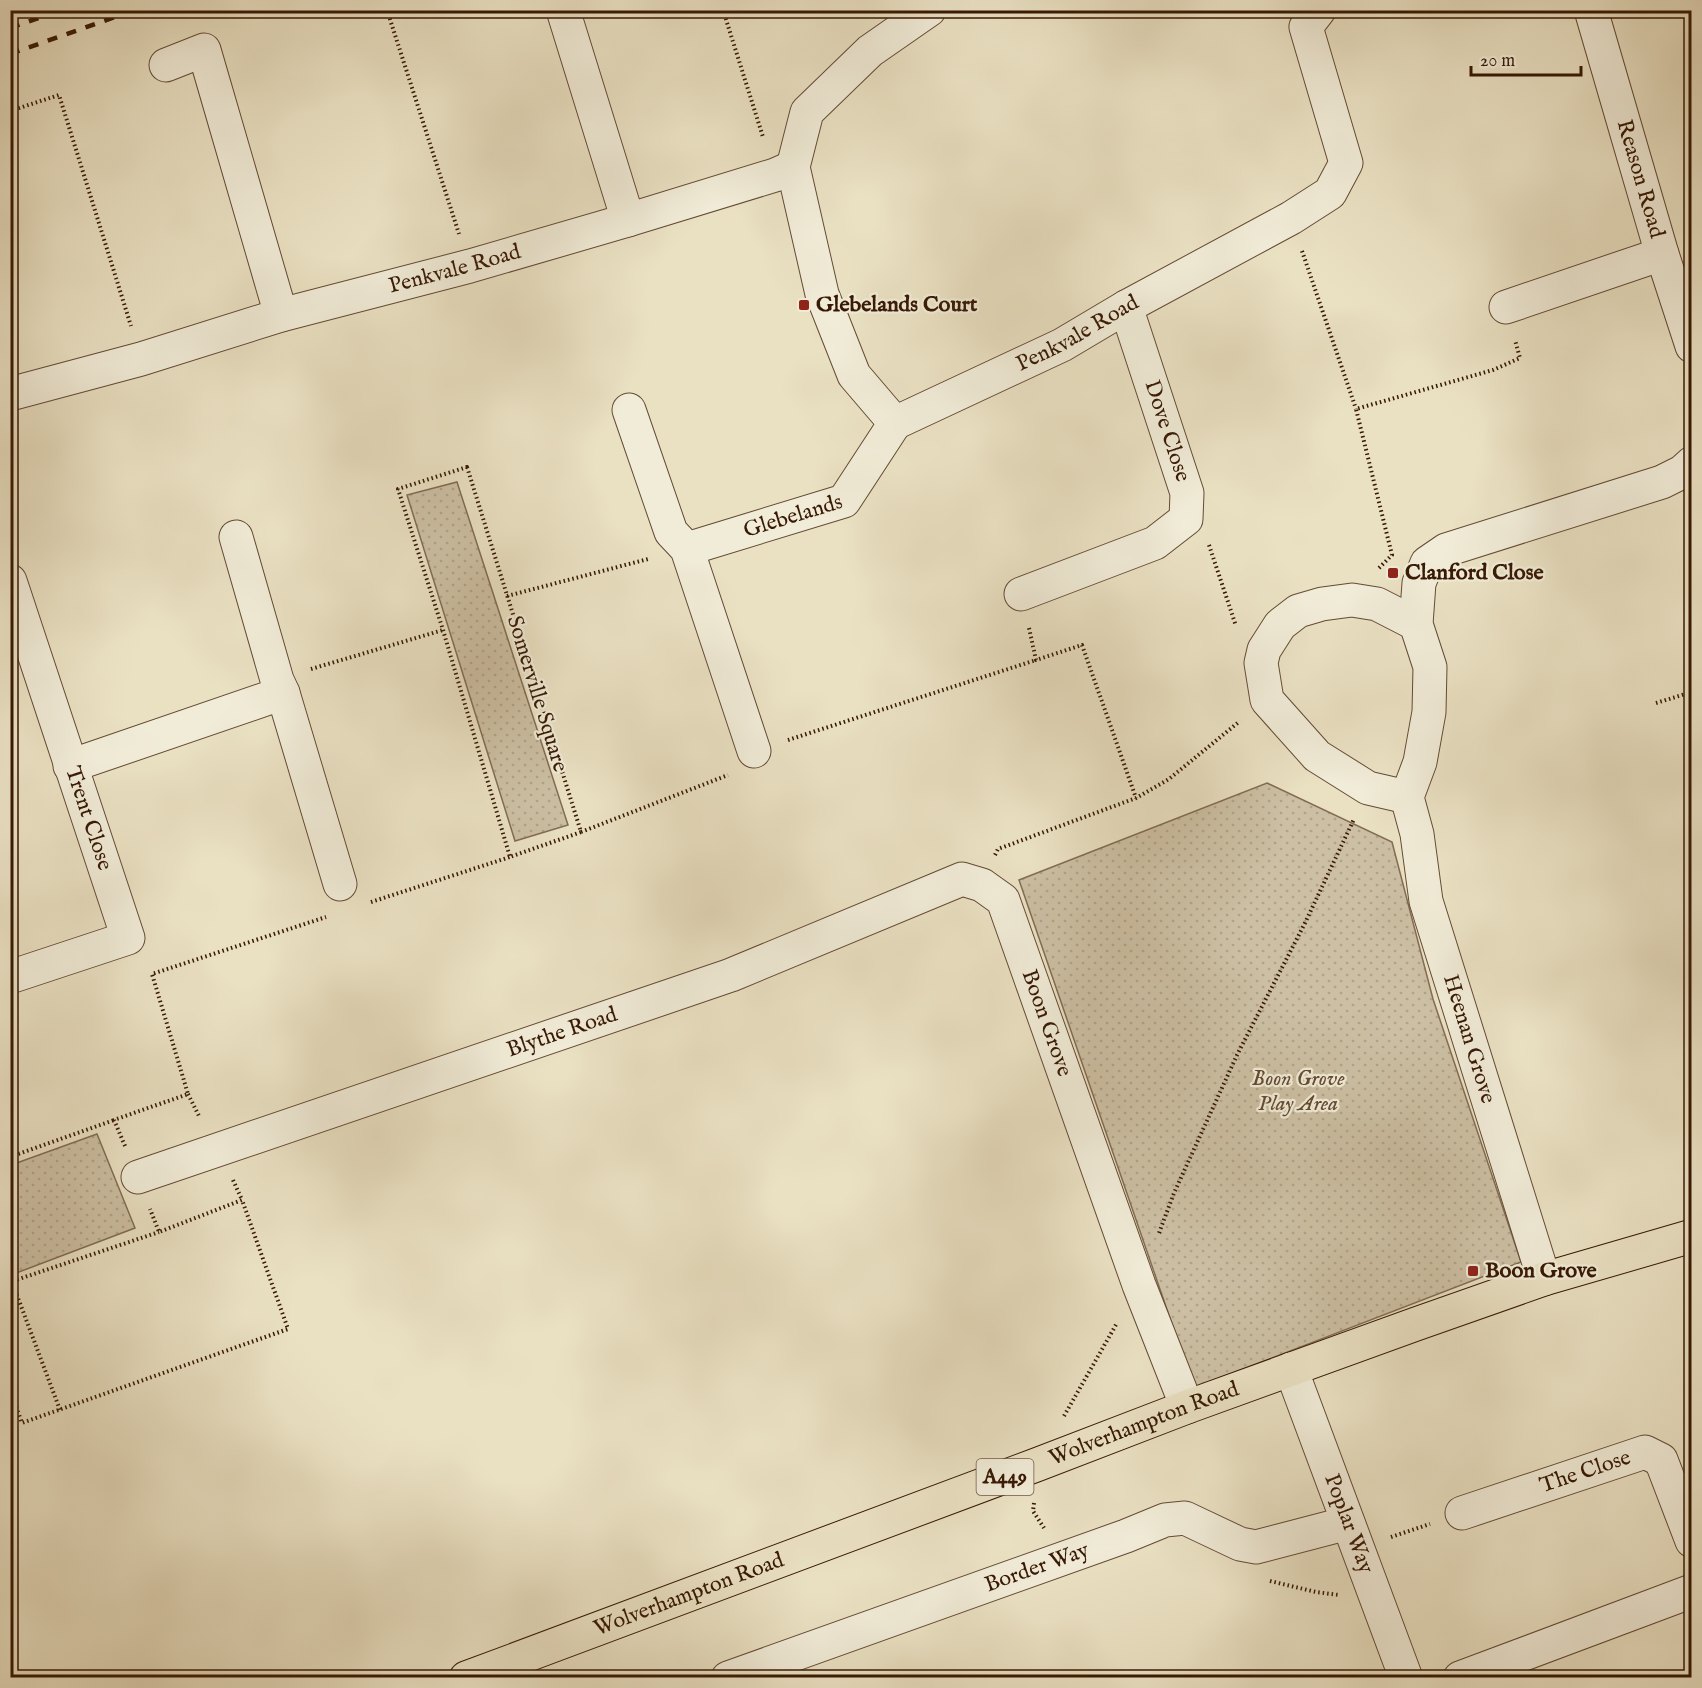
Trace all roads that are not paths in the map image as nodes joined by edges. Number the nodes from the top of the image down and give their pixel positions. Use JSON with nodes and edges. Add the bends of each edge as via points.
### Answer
{"nodes":[{"id":1,"x":563,"y":10,"type":"edge"},
{"id":2,"x":929,"y":10,"type":"edge"},
{"id":3,"x":1319,"y":10,"type":"edge"},
{"id":4,"x":1591,"y":10,"type":"edge"},
{"id":5,"x":166,"y":64,"type":"dead end"},
{"id":6,"x":784,"y":171,"type":"junction"},
{"id":7,"x":628,"y":220,"type":"junction"},
{"id":8,"x":1662,"y":254,"type":"junction"},
{"id":9,"x":1126,"y":307,"type":"junction"},
{"id":10,"x":1506,"y":307,"type":"road end"},
{"id":11,"x":281,"y":315,"type":"junction"},
{"id":12,"x":1692,"y":346,"type":"edge"},
{"id":13,"x":10,"y":394,"type":"edge"},
{"id":14,"x":629,"y":410,"type":"dead end"},
{"id":15,"x":895,"y":423,"type":"junction"},
{"id":16,"x":1692,"y":463,"type":"edge"},
{"id":17,"x":236,"y":537,"type":"dead end"},
{"id":18,"x":687,"y":549,"type":"junction"},
{"id":19,"x":1021,"y":594,"type":"road end"},
{"id":20,"x":13,"y":601,"type":"edge"},
{"id":21,"x":1416,"y":624,"type":"junction"},
{"id":22,"x":280,"y":686,"type":"junction"},
{"id":23,"x":754,"y":751,"type":"road end"},
{"id":24,"x":70,"y":766,"type":"junction"},
{"id":25,"x":1407,"y":797,"type":"junction"},
{"id":26,"x":340,"y":884,"type":"dead end"},
{"id":27,"x":982,"y":885,"type":"joint"},
{"id":28,"x":10,"y":977,"type":"edge"},
{"id":29,"x":138,"y":1177,"type":"dead end"},
{"id":30,"x":1692,"y":1236,"type":"edge"},
{"id":31,"x":1544,"y":1279,"type":"junction"},
{"id":32,"x":1291,"y":1369,"type":"junction"},
{"id":33,"x":1187,"y":1407,"type":"junction"},
{"id":34,"x":1462,"y":1513,"type":"road end"},
{"id":35,"x":1353,"y":1535,"type":"junction"},
{"id":36,"x":1692,"y":1541,"type":"edge"},
{"id":37,"x":1692,"y":1591,"type":"edge"},
{"id":38,"x":466,"y":1677,"type":"edge"},
{"id":39,"x":728,"y":1677,"type":"edge"},
{"id":40,"x":1406,"y":1677,"type":"edge"},
{"id":41,"x":1460,"y":1677,"type":"edge"}],
"edges":[{"from":1,"to":7,"type":"street"},
{"from":2,"to":6,"type":"street","via":[[870,51],[807,112]]},
{"from":3,"to":9,"type":"street","name":"Penkvale Road","via":[[1306,27],[1346,163],[1330,192],[1290,218]]},
{"from":4,"to":8,"type":"street","name":"Reason Road"},
{"from":5,"to":11,"type":"street","via":[[204,50]]},
{"from":6,"to":7,"type":"street","name":"Penkvale Road"},
{"from":6,"to":15,"type":"street","via":[[822,294],[854,375]]},
{"from":7,"to":11,"type":"street","name":"Penkvale Road"},
{"from":8,"to":10,"type":"street"},
{"from":8,"to":12,"type":"street","name":"Reason Road"},
{"from":9,"to":15,"type":"street","name":"Penkvale Road","via":[[1062,345]]},
{"from":9,"to":19,"type":"street","name":"Dove Close","via":[[1187,493],[1186,519],[1155,543]]},
{"from":11,"to":13,"type":"street","name":"Penkvale Road"},
{"from":14,"to":18,"type":"street","via":[[671,531]]},
{"from":15,"to":18,"type":"street","name":"Glebelands","via":[[844,501]]},
{"from":16,"to":21,"type":"street","via":[[1662,482],[1446,550],[1427,563],[1419,583]]},
{"from":17,"to":22,"type":"street"},
{"from":18,"to":23,"type":"street"},
{"from":20,"to":24,"type":"street","name":"Trent Close"},
{"from":21,"to":25,"type":"street","via":[[1430,667],[1429,712],[1420,762]]},
{"from":21,"to":25,"type":"street","via":[[1377,604],[1352,600],[1322,604],[1298,611],[1280,625],[1264,650],[1261,663],[1267,700],[1317,756],[1368,788]]},
{"from":22,"to":24,"type":"street"},
{"from":22,"to":26,"type":"street"},
{"from":24,"to":28,"type":"street","name":"Trent Close","via":[[128,938]]},
{"from":25,"to":31,"type":"street","name":"Heenan Grove","via":[[1417,834],[1426,901]]},
{"from":27,"to":29,"type":"street","name":"Blythe Road","via":[[962,879],[731,975]]},
{"from":27,"to":33,"type":"street","name":"Boon Grove","via":[[1004,900],[1139,1285]]},
{"from":30,"to":31,"type":"highway","name":"Wolverhampton Road","number":"A449"},
{"from":31,"to":32,"type":"highway","name":"Wolverhampton Road","number":"A449"},
{"from":32,"to":33,"type":"highway","name":"Wolverhampton Road","number":"A449"},
{"from":32,"to":35,"type":"street","name":"Poplar Way"},
{"from":33,"to":38,"type":"highway","name":"Wolverhampton Road","number":"A449"},
{"from":34,"to":36,"type":"street","name":"The Close","via":[[1645,1452],[1661,1460]]},
{"from":35,"to":39,"type":"street","name":"Border Way","via":[[1256,1547],[1240,1544],[1185,1518],[1165,1520]]},
{"from":35,"to":40,"type":"street","name":"Poplar Way"},
{"from":37,"to":41,"type":"street"}]}
